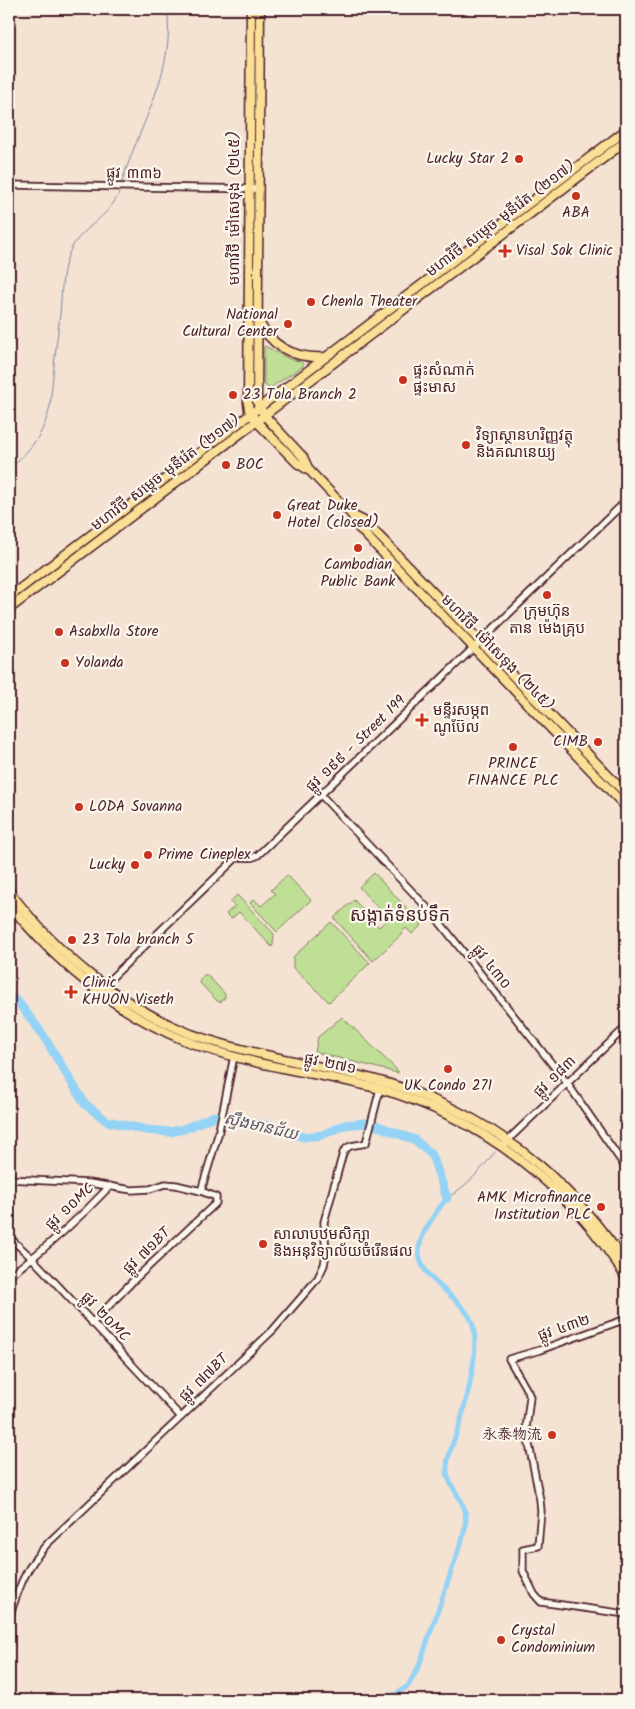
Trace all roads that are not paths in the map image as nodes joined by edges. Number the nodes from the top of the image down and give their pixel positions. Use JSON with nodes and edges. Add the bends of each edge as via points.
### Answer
{"nodes":[{"id":1,"x":250,"y":9,"type":"edge"},
{"id":2,"x":260,"y":9,"type":"edge"},
{"id":3,"x":626,"y":130,"type":"edge"},
{"id":4,"x":626,"y":142,"type":"edge"},
{"id":5,"x":9,"y":185,"type":"edge"},
{"id":6,"x":249,"y":189,"type":"junction"},
{"id":7,"x":259,"y":189,"type":"junction"},
{"id":8,"x":257,"y":318,"type":"junction"},
{"id":9,"x":326,"y":357,"type":"junction"},
{"id":10,"x":259,"y":408,"type":"junction"},
{"id":11,"x":251,"y":414,"type":"junction"},
{"id":12,"x":264,"y":416,"type":"junction"},
{"id":13,"x":256,"y":421,"type":"junction"},
{"id":14,"x":310,"y":471,"type":"junction"},
{"id":15,"x":626,"y":501,"type":"edge"},
{"id":16,"x":352,"y":514,"type":"junction"},
{"id":17,"x":9,"y":597,"type":"edge"},
{"id":18,"x":9,"y":609,"type":"edge"},
{"id":19,"x":480,"y":642,"type":"junction"},
{"id":20,"x":474,"y":648,"type":"junction"},
{"id":21,"x":626,"y":794,"type":"edge"},
{"id":22,"x":320,"y":795,"type":"junction"},
{"id":23,"x":626,"y":807,"type":"edge"},
{"id":24,"x":9,"y":891,"type":"edge"},
{"id":25,"x":9,"y":904,"type":"edge"},
{"id":26,"x":101,"y":989,"type":"junction"},
{"id":27,"x":626,"y":1027,"type":"edge"},
{"id":28,"x":234,"y":1056,"type":"junction"},
{"id":29,"x":568,"y":1083,"type":"junction"},
{"id":30,"x":380,"y":1089,"type":"junction"},
{"id":31,"x":506,"y":1144,"type":"junction"},
{"id":32,"x":626,"y":1168,"type":"edge"},
{"id":33,"x":9,"y":1179,"type":"edge"},
{"id":34,"x":110,"y":1186,"type":"junction"},
{"id":35,"x":202,"y":1191,"type":"junction"},
{"id":36,"x":216,"y":1197,"type":"joint"},
{"id":37,"x":9,"y":1237,"type":"edge"},
{"id":38,"x":33,"y":1259,"type":"junction"},
{"id":39,"x":626,"y":1263,"type":"edge"},
{"id":40,"x":9,"y":1276,"type":"edge"},
{"id":41,"x":626,"y":1278,"type":"edge"},
{"id":42,"x":626,"y":1320,"type":"edge"},
{"id":43,"x":92,"y":1323,"type":"junction"},
{"id":44,"x":181,"y":1417,"type":"junction"},
{"id":45,"x":626,"y":1614,"type":"edge"},
{"id":46,"x":9,"y":1618,"type":"edge"}],
"edges":[{"from":1,"to":6,"type":"main road","name":"មហាវិថី ម៉ៅសេទុង (២៤៥)"},
{"from":2,"to":7,"type":"main road","name":"មហាវិថី ម៉ៅសេទុង (២៤៥)"},
{"from":3,"to":9,"type":"main road","name":"មហាវិថី សម្តេច មុនីរ៉េត (២១៧)"},
{"from":4,"to":12,"type":"main road","name":"មហាវិថី សម្តេច មុនីរ៉េត (២១៧)"},
{"from":5,"to":6,"type":"street","name":"ផ្លូវ ៣៣៦"},
{"from":6,"to":7,"type":"street","name":"ផ្លូវ ៣៣៦"},
{"from":6,"to":11,"type":"main road","name":"មហាវិថី ម៉ៅសេទុង (២៤៥)","via":[[248,403]]},
{"from":7,"to":8,"type":"main road","name":"មហាវិថី ម៉ៅសេទុង (២៤៥)"},
{"from":8,"to":9,"type":"main road","via":[[269,337],[286,351],[311,358]]},
{"from":8,"to":10,"type":"main road","name":"មហាវិថី ម៉ៅសេទុង (២៤៥)"},
{"from":9,"to":10,"type":"main road","name":"មហាវិថី សម្តេច មុនីរ៉េត (២១៧)"},
{"from":10,"to":11,"type":"main road","name":"មហាវិថី សម្តេច មុនីរ៉េត (២១៧)"},
{"from":10,"to":12,"type":"main road","name":"មហាវិថី ម៉ៅសេទុង (២៤៥)"},
{"from":11,"to":13,"type":"main road","name":"មហាវិថី ម៉ៅសេទុង (២៤៥)"},
{"from":11,"to":17,"type":"main road","name":"មហាវិថី សម្តេច មុនីរ៉េត (២១៧)"},
{"from":12,"to":13,"type":"main road","name":"មហាវិថី សម្តេច មុនីរ៉េត (២១៧)"},
{"from":12,"to":14,"type":"main road","name":"មហាវិថី ម៉ៅសេទុង (២៤៥)","via":[[304,457]]},
{"from":13,"to":14,"type":"main road","name":"មហាវិថី ម៉ៅសេទុង (២៤៥)","via":[[297,464]]},
{"from":13,"to":18,"type":"main road","name":"មហាវិថី សម្តេច មុនីរ៉េត (២១៧)"},
{"from":14,"to":16,"type":"main road","name":"មហាវិថី ម៉ៅសេទុង (២៤៥)"},
{"from":15,"to":19,"type":"street","name":"ផ្លូវ ១៩៩ - Street 199"},
{"from":16,"to":19,"type":"main road","name":"មហាវិថី ម៉ៅសេទុង (២៤៥)","via":[[371,528]]},
{"from":16,"to":20,"type":"main road","name":"មហាវិថី ម៉ៅសេទុង (២៤៥)","via":[[358,528]]},
{"from":19,"to":20,"type":"street","name":"ផ្លូវ ១៩៩ - Street 199"},
{"from":19,"to":21,"type":"main road","name":"មហាវិថី ម៉ៅសេទុង (២៤៥)"},
{"from":20,"to":22,"type":"street","name":"ផ្លូវ ១៩៩ - Street 199"},
{"from":20,"to":23,"type":"main road","name":"មហាវិថី ម៉ៅសេទុង (២៤៥)"},
{"from":22,"to":26,"type":"street","name":"ផ្លូវ ១៩៩ - Street 199","via":[[258,855],[235,859]]},
{"from":22,"to":29,"type":"street","name":"ផ្លូវ ៤៣០","via":[[434,915]]},
{"from":24,"to":26,"type":"main road","name":"ផ្លូវ ២៧១"},
{"from":25,"to":26,"type":"main road","name":"ផ្លូវ ២៧១","via":[[58,959]]},
{"from":26,"to":28,"type":"main road","name":"ផ្លូវ ២៧១","via":[[130,1013],[168,1033]]},
{"from":26,"to":31,"type":"main road","name":"ផ្លូវ ២៧១","via":[[193,1034],[236,1048],[382,1081],[428,1097],[473,1118]]},
{"from":27,"to":29,"type":"street","name":"ផ្លូវ ១៨៣"},
{"from":28,"to":30,"type":"main road","name":"ផ្លូវ ២៧១"},
{"from":28,"to":35,"type":"street"},
{"from":29,"to":31,"type":"street","name":"ផ្លូវ ១៨៣"},
{"from":29,"to":32,"type":"street","name":"ផ្លូវ ៤៣០"},
{"from":30,"to":31,"type":"main road","name":"ផ្លូវ ២៧១","via":[[441,1112]]},
{"from":30,"to":44,"type":"street","name":"ផ្លូវ ៧៧BT","via":[[366,1143],[345,1148],[343,1153],[324,1222],[326,1254],[318,1278],[273,1330]]},
{"from":31,"to":39,"type":"main road","name":"ផ្លូវ ២៧១","via":[[540,1165],[562,1184],[592,1217]]},
{"from":31,"to":41,"type":"main road","name":"ផ្លូវ ២៧១","via":[[592,1230]]},
{"from":33,"to":34,"type":"street"},
{"from":34,"to":35,"type":"street","name":"ផ្លូវ ១០MC","via":[[132,1190],[165,1184]]},
{"from":34,"to":38,"type":"street","name":"ផ្លូវ ១០MC"},
{"from":35,"to":36,"type":"street","name":"ផ្លូវ ១០MC"},
{"from":36,"to":43,"type":"street","name":"ផ្លូវ ៧១BT","via":[[216,1203]]},
{"from":37,"to":38,"type":"street","name":"ផ្លូវ ២០MC"},
{"from":38,"to":40,"type":"street","name":"ផ្លូវ ១០MC"},
{"from":38,"to":43,"type":"street","name":"ផ្លូវ ២០MC"},
{"from":42,"to":45,"type":"street","name":"ផ្លូវ ៤៣២","via":[[509,1359],[530,1397],[526,1429],[541,1511],[538,1546],[523,1549],[523,1571],[541,1602]]},
{"from":43,"to":44,"type":"street","name":"ផ្លូវ ២០MC"},
{"from":44,"to":46,"type":"street","name":"ផ្លូវ ៧៧BT","via":[[35,1557],[20,1585]]}]}
